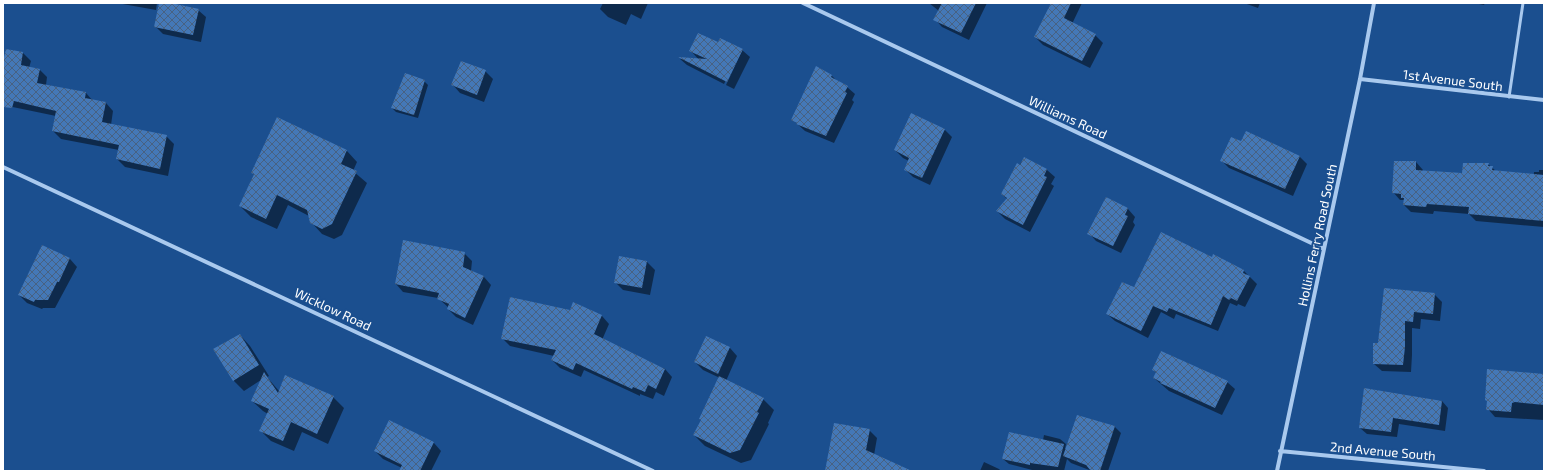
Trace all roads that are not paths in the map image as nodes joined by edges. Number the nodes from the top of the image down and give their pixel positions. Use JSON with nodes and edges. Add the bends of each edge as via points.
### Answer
{"nodes":[{"id":1,"x":802,"y":3,"type":"edge"},
{"id":2,"x":1374,"y":3,"type":"edge"},
{"id":3,"x":1523,"y":3,"type":"edge"},
{"id":4,"x":1360,"y":79,"type":"junction"},
{"id":5,"x":1509,"y":97,"type":"junction"},
{"id":6,"x":1544,"y":100,"type":"edge"},
{"id":7,"x":3,"y":167,"type":"edge"},
{"id":8,"x":1324,"y":249,"type":"junction"},
{"id":9,"x":1280,"y":451,"type":"junction"},
{"id":10,"x":653,"y":471,"type":"edge"},
{"id":11,"x":1277,"y":471,"type":"edge"},
{"id":12,"x":1484,"y":471,"type":"edge"}],
"edges":[{"from":1,"to":8,"type":"street","name":"Williams Road"},
{"from":2,"to":4,"type":"street","name":"Hollins Ferry Road South"},
{"from":3,"to":5,"type":"lane"},
{"from":4,"to":5,"type":"street","name":"1st Avenue South"},
{"from":4,"to":8,"type":"street","name":"Hollins Ferry Road South"},
{"from":5,"to":6,"type":"street","name":"1st Avenue South"},
{"from":7,"to":10,"type":"street","name":"Wicklow Road"},
{"from":8,"to":9,"type":"street","name":"Hollins Ferry Road South"},
{"from":9,"to":11,"type":"street","name":"Hollins Ferry Road South"},
{"from":9,"to":12,"type":"street","name":"2nd Avenue South"}]}
